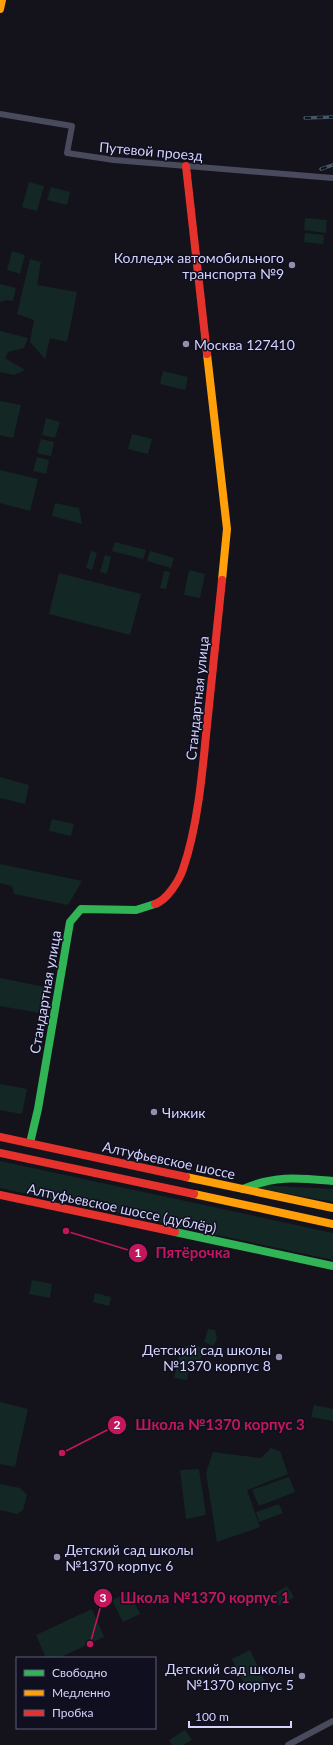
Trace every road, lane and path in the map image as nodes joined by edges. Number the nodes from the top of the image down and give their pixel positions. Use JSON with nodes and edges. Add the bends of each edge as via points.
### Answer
{"nodes":[{"id":1,"x":2,"y":0,"type":"edge"},
{"id":2,"x":0,"y":9,"type":"edge"},
{"id":3,"x":0,"y":114,"type":"edge"},
{"id":4,"x":186,"y":166,"type":"junction"},
{"id":5,"x":333,"y":178,"type":"edge"},
{"id":6,"x":0,"y":1137,"type":"edge"},
{"id":7,"x":30,"y":1144,"type":"junction"},
{"id":8,"x":0,"y":1153,"type":"edge"},
{"id":9,"x":333,"y":1181,"type":"edge"},
{"id":10,"x":243,"y":1189,"type":"junction"},
{"id":11,"x":0,"y":1195,"type":"edge"},
{"id":12,"x":333,"y":1208,"type":"edge"},
{"id":13,"x":333,"y":1224,"type":"edge"},
{"id":14,"x":333,"y":1266,"type":"edge"},
{"id":15,"x":333,"y":1721,"type":"edge"},
{"id":16,"x":288,"y":1745,"type":"edge"}],
"edges":[{"from":1,"to":2,"type":"street"},
{"from":3,"to":4,"type":"street","name":"Путевой проезд","via":[[72,126],[67,153],[74,155]]},
{"from":4,"to":5,"type":"street","name":"Путевой проезд"},
{"from":4,"to":7,"type":"street","name":"Стандартная улица","via":[[227,529],[202,776],[183,870],[177,882],[160,902],[136,910],[81,909],[70,922]]},
{"from":6,"to":7,"type":"street","name":"Алтуфьевское шоссе"},
{"from":7,"to":10,"type":"street","name":"Алтуфьевское шоссе"},
{"from":8,"to":13,"type":"street","name":"Алтуфьевское шоссе"},
{"from":9,"to":10,"type":"street","via":[[273,1178],[258,1181]]},
{"from":10,"to":12,"type":"street","name":"Алтуфьевское шоссе"},
{"from":11,"to":14,"type":"street","name":"Алтуфьевское шоссе (дублёр)"},
{"from":15,"to":16,"type":"street"}]}
